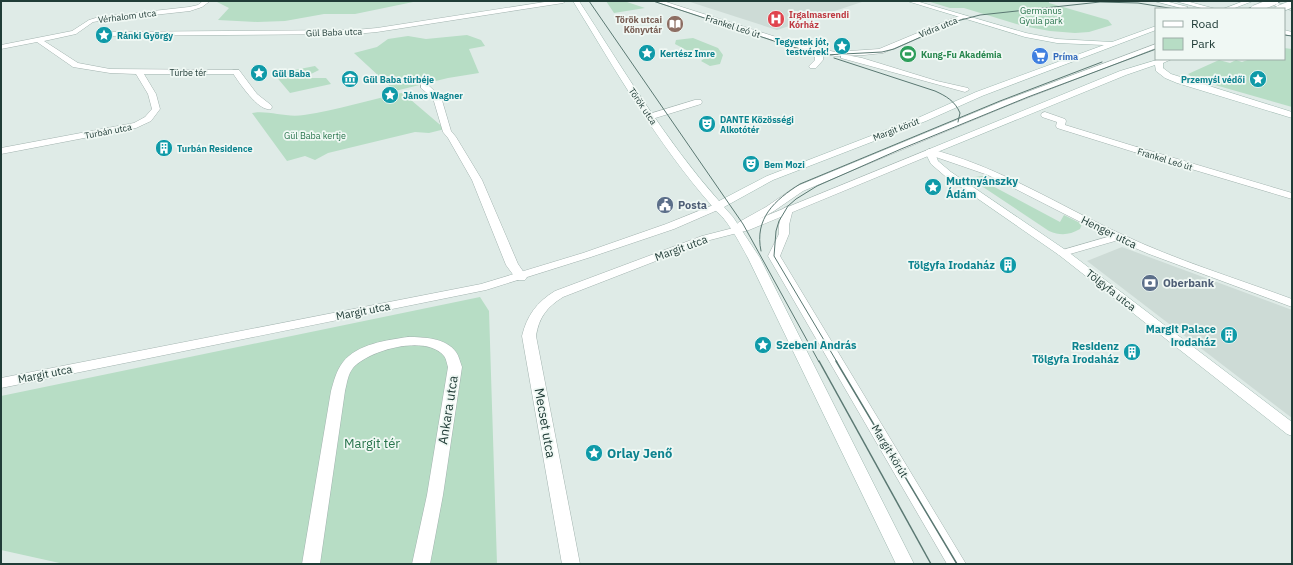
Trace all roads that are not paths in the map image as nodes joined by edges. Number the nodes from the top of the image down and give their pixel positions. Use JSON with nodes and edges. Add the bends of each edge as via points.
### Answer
{"nodes":[{"id":1,"x":207,"y":1,"type":"edge"},
{"id":2,"x":564,"y":1,"type":"edge"},
{"id":3,"x":576,"y":1,"type":"edge"},
{"id":4,"x":657,"y":1,"type":"edge"},
{"id":5,"x":910,"y":1,"type":"edge"},
{"id":6,"x":1157,"y":1,"type":"edge"},
{"id":7,"x":1178,"y":1,"type":"edge"},
{"id":8,"x":1250,"y":1,"type":"edge"},
{"id":9,"x":1259,"y":1,"type":"edge"},
{"id":10,"x":1275,"y":1,"type":"edge"},
{"id":11,"x":1292,"y":4,"type":"edge"},
{"id":12,"x":1188,"y":8,"type":"edge"},
{"id":13,"x":1209,"y":8,"type":"edge"},
{"id":14,"x":1229,"y":8,"type":"edge"},
{"id":15,"x":1257,"y":8,"type":"edge"},
{"id":16,"x":1282,"y":8,"type":"edge"},
{"id":17,"x":1292,"y":8,"type":"edge"},
{"id":18,"x":964,"y":17,"type":"junction"},
{"id":19,"x":1155,"y":28,"type":"edge"},
{"id":20,"x":102,"y":34,"type":"dead end"},
{"id":21,"x":38,"y":40,"type":"junction"},
{"id":22,"x":1119,"y":43,"type":"junction"},
{"id":23,"x":1155,"y":46,"type":"edge"},
{"id":24,"x":1,"y":47,"type":"edge"},
{"id":25,"x":809,"y":50,"type":"junction"},
{"id":26,"x":844,"y":55,"type":"junction"},
{"id":27,"x":1163,"y":60,"type":"edge"},
{"id":28,"x":813,"y":66,"type":"dead end"},
{"id":29,"x":140,"y":72,"type":"junction"},
{"id":30,"x":424,"y":86,"type":"dead end"},
{"id":31,"x":965,"y":90,"type":"dead end"},
{"id":32,"x":698,"y":102,"type":"dead end"},
{"id":33,"x":268,"y":107,"type":"dead end"},
{"id":34,"x":1045,"y":115,"type":"dead end"},
{"id":35,"x":1292,"y":115,"type":"edge"},
{"id":36,"x":649,"y":117,"type":"junction"},
{"id":37,"x":1,"y":151,"type":"edge"},
{"id":38,"x":930,"y":152,"type":"junction"},
{"id":39,"x":799,"y":189,"type":"junction"},
{"id":40,"x":1292,"y":196,"type":"edge"},
{"id":41,"x":716,"y":207,"type":"junction"},
{"id":42,"x":788,"y":209,"type":"junction"},
{"id":43,"x":736,"y":230,"type":"junction"},
{"id":44,"x":1118,"y":237,"type":"junction"},
{"id":45,"x":1063,"y":253,"type":"junction"},
{"id":46,"x":521,"y":277,"type":"junction"},
{"id":47,"x":559,"y":294,"type":"joint"},
{"id":48,"x":1292,"y":303,"type":"edge"},
{"id":49,"x":1,"y":383,"type":"edge"},
{"id":50,"x":1292,"y":430,"type":"edge"},
{"id":51,"x":311,"y":564,"type":"edge"},
{"id":52,"x":421,"y":564,"type":"edge"},
{"id":53,"x":571,"y":564,"type":"edge"},
{"id":54,"x":904,"y":564,"type":"edge"},
{"id":55,"x":957,"y":564,"type":"edge"}],
"edges":[{"from":1,"to":21,"type":"street","name":"Vérhalom utca","via":[[190,9],[99,19],[74,33]]},
{"from":2,"to":20,"type":"street","name":"Gül Baba utca","via":[[363,32]]},
{"from":3,"to":36,"type":"street","name":"Török utca"},
{"from":4,"to":25,"type":"street","name":"Frankel Leó út"},
{"from":5,"to":18,"type":"street"},
{"from":6,"to":12,"type":"street"},
{"from":7,"to":13,"type":"street"},
{"from":8,"to":14,"type":"street"},
{"from":9,"to":17,"type":"street"},
{"from":10,"to":15,"type":"street","bridge":true},
{"from":11,"to":16,"type":"street","bridge":true},
{"from":18,"to":22,"type":"street","via":[[1025,35],[1057,41]]},
{"from":18,"to":26,"type":"street","name":"Vidra utca","via":[[880,51]]},
{"from":19,"to":22,"type":"street","name":"Margit körút"},
{"from":21,"to":24,"type":"street","name":"Vérhalom utca"},
{"from":21,"to":29,"type":"street","via":[[76,65],[110,71]]},
{"from":22,"to":41,"type":"street","name":"Margit körút","via":[[979,94],[923,119],[770,178]]},
{"from":23,"to":39,"type":"street","name":"Margit körút","via":[[1006,103]]},
{"from":25,"to":26,"type":"street","name":"Frankel Leó út"},
{"from":25,"to":28,"type":"street","name":"Frankel Leó út","via":[[819,56],[819,60]]},
{"from":26,"to":31,"type":"street","name":"Frankel Leó út"},
{"from":27,"to":35,"type":"street","via":[[1159,69],[1168,76]]},
{"from":27,"to":38,"type":"street","via":[[1123,73]]},
{"from":29,"to":33,"type":"street","name":"Türbe tér","via":[[236,72],[254,96]]},
{"from":29,"to":37,"type":"street","name":"Turbán utca","via":[[152,94],[156,109],[148,119],[112,131]]},
{"from":30,"to":46,"type":"street","via":[[437,97],[447,132],[476,180],[512,265]]},
{"from":32,"to":36,"type":"street"},
{"from":34,"to":40,"type":"street","name":"Frankel Leó út","via":[[1062,121],[1060,126]]},
{"from":36,"to":41,"type":"street","name":"Török utca"},
{"from":38,"to":42,"type":"street"},
{"from":38,"to":44,"type":"street","name":"Henger utca","via":[[991,173]]},
{"from":38,"to":45,"type":"street","name":"Tölgyfa utca","via":[[934,162],[948,174]]},
{"from":39,"to":42,"type":"street","name":"Margit körút"},
{"from":39,"to":43,"type":"street","name":"Margit körút"},
{"from":41,"to":43,"type":"street"},
{"from":41,"to":46,"type":"street","name":"Margit utca","via":[[691,219]]},
{"from":42,"to":43,"type":"street"},
{"from":42,"to":55,"type":"street","name":"Margit körút","via":[[784,234],[774,256]]},
{"from":43,"to":47,"type":"street","name":"Margit utca","via":[[670,251]]},
{"from":43,"to":54,"type":"street","via":[[754,258]]},
{"from":44,"to":45,"type":"street"},
{"from":44,"to":48,"type":"street","name":"Henger utca"},
{"from":45,"to":50,"type":"street","name":"Tölgyfa utca"},
{"from":46,"to":49,"type":"street","name":"Margit utca","via":[[424,300]]},
{"from":47,"to":53,"type":"street","name":"Mecset utca","via":[[545,302],[537,312],[529,336]]},
{"from":51,"to":52,"type":"street","name":"Ankara utca","via":[[338,391],[345,369],[358,356],[376,348],[407,341],[435,344],[447,351],[454,361],[455,368],[435,495]]}]}
